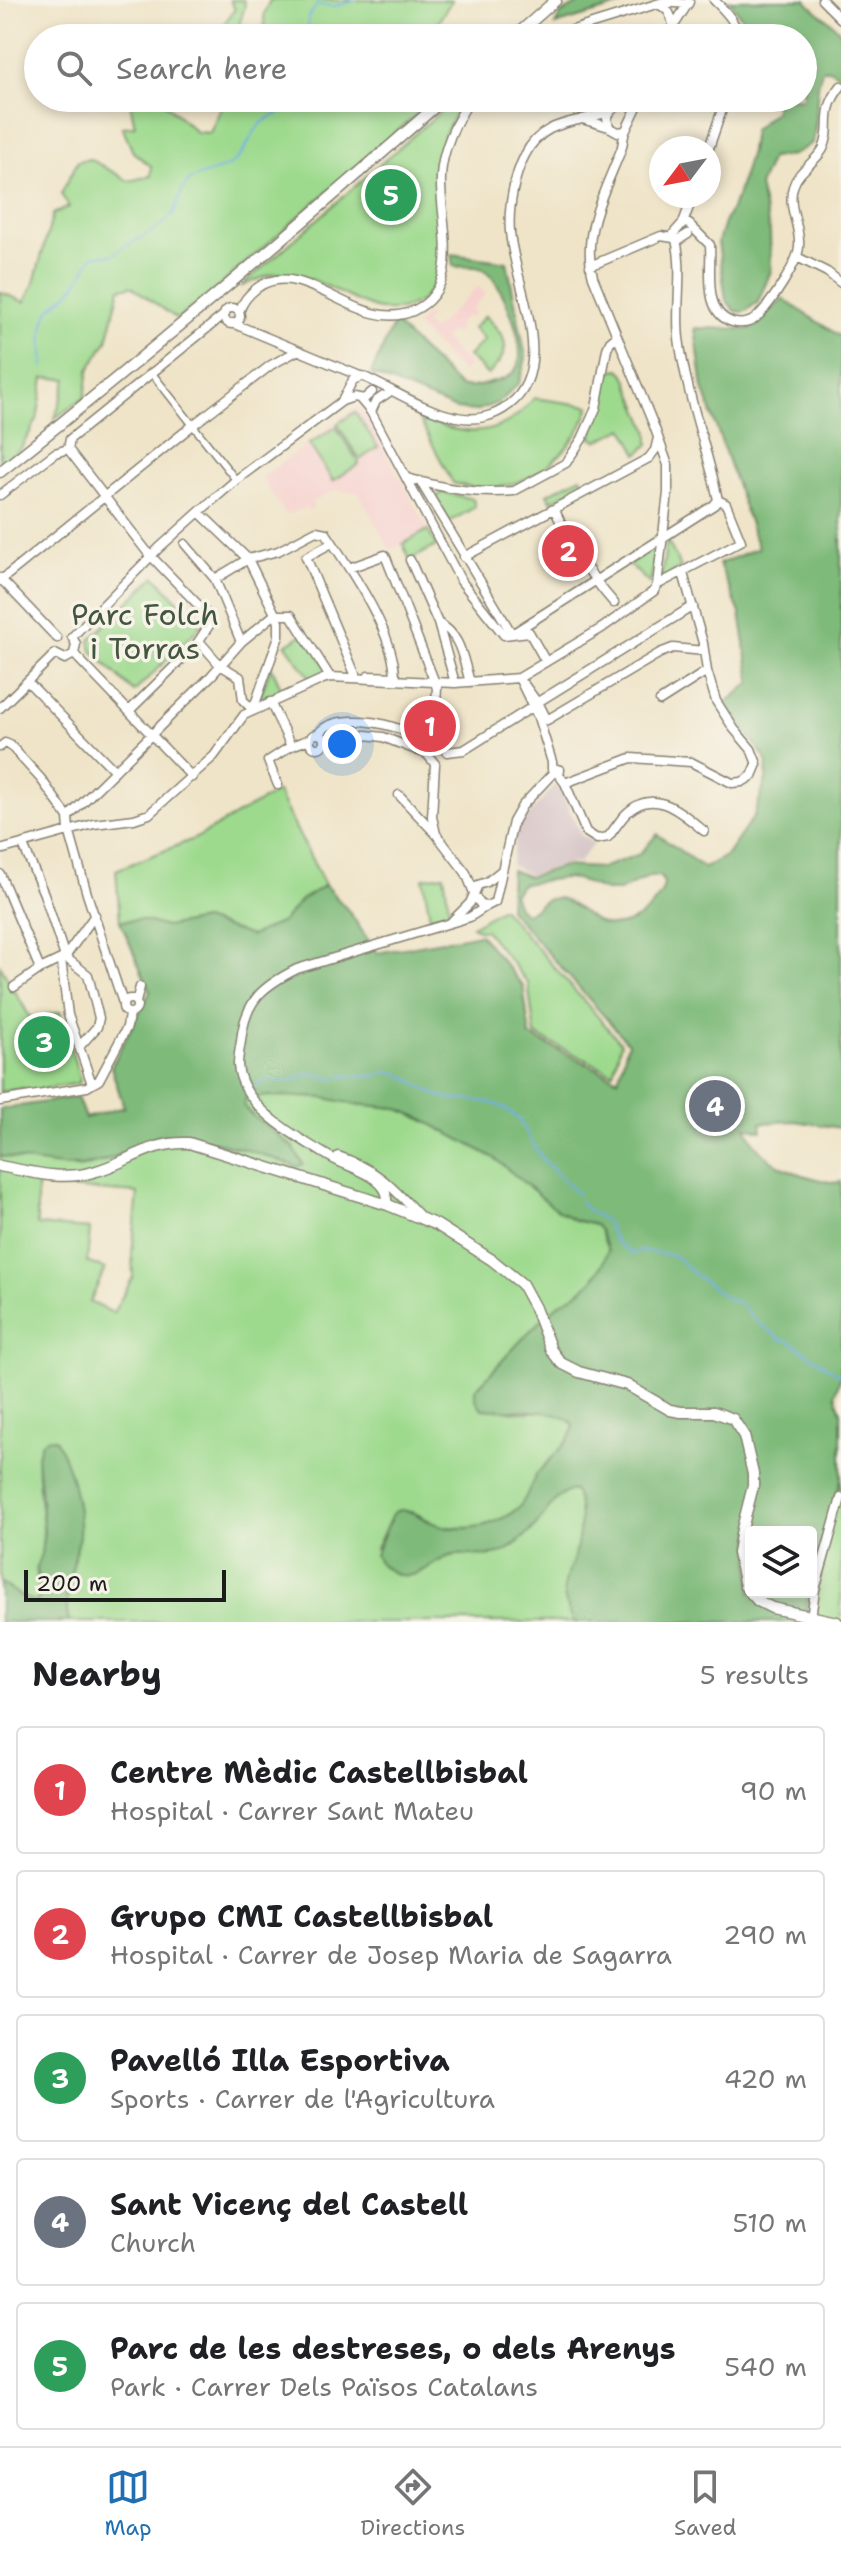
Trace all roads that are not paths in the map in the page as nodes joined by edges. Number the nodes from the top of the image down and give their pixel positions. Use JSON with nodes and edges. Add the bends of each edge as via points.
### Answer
{"nodes":[{"id":1,"x":556,"y":0,"type":"edge"},
{"id":2,"x":714,"y":0,"type":"edge"},
{"id":3,"x":822,"y":0,"type":"edge"},
{"id":4,"x":690,"y":2,"type":"edge"},
{"id":5,"x":656,"y":4,"type":"junction"},
{"id":6,"x":841,"y":19,"type":"edge"},
{"id":7,"x":529,"y":24,"type":"edge"},
{"id":8,"x":592,"y":24,"type":"edge"},
{"id":9,"x":673,"y":24,"type":"edge"},
{"id":10,"x":674,"y":24,"type":"edge"},
{"id":11,"x":733,"y":24,"type":"edge"},
{"id":12,"x":840,"y":89,"type":"edge"},
{"id":13,"x":429,"y":112,"type":"edge"},
{"id":14,"x":463,"y":112,"type":"edge"},
{"id":15,"x":606,"y":112,"type":"edge"},
{"id":16,"x":612,"y":112,"type":"edge"},
{"id":17,"x":627,"y":112,"type":"edge"},
{"id":18,"x":635,"y":112,"type":"edge"},
{"id":19,"x":721,"y":112,"type":"edge"},
{"id":20,"x":581,"y":119,"type":"junction"},
{"id":21,"x":631,"y":120,"type":"junction"},
{"id":22,"x":610,"y":128,"type":"junction"},
{"id":23,"x":625,"y":131,"type":"junction"},
{"id":24,"x":713,"y":136,"type":"edge"},
{"id":25,"x":615,"y":161,"type":"junction"},
{"id":26,"x":691,"y":208,"type":"edge"},
{"id":27,"x":687,"y":227,"type":"junction"},
{"id":28,"x":675,"y":237,"type":"junction"},
{"id":29,"x":797,"y":257,"type":"junction"},
{"id":30,"x":590,"y":266,"type":"junction"},
{"id":31,"x":841,"y":283,"type":"edge"},
{"id":32,"x":240,"y":314,"type":"junction"},
{"id":33,"x":228,"y":320,"type":"junction"},
{"id":34,"x":253,"y":332,"type":"junction"},
{"id":35,"x":616,"y":337,"type":"junction"},
{"id":36,"x":272,"y":340,"type":"junction"},
{"id":37,"x":297,"y":351,"type":"junction"},
{"id":38,"x":271,"y":365,"type":"junction"},
{"id":39,"x":336,"y":367,"type":"junction"},
{"id":40,"x":151,"y":372,"type":"junction"},
{"id":41,"x":366,"y":379,"type":"junction"},
{"id":42,"x":353,"y":392,"type":"junction"},
{"id":43,"x":371,"y":393,"type":"junction"},
{"id":44,"x":388,"y":393,"type":"junction"},
{"id":45,"x":403,"y":396,"type":"junction"},
{"id":46,"x":371,"y":412,"type":"junction"},
{"id":47,"x":193,"y":425,"type":"junction"},
{"id":48,"x":659,"y":437,"type":"junction"},
{"id":49,"x":68,"y":449,"type":"junction"},
{"id":50,"x":26,"y":452,"type":"junction"},
{"id":51,"x":649,"y":458,"type":"junction"},
{"id":52,"x":668,"y":465,"type":"junction"},
{"id":53,"x":0,"y":472,"type":"edge"},
{"id":54,"x":0,"y":480,"type":"edge"},
{"id":55,"x":236,"y":480,"type":"junction"},
{"id":56,"x":414,"y":480,"type":"junction"},
{"id":57,"x":0,"y":495,"type":"edge"},
{"id":58,"x":102,"y":496,"type":"junction"},
{"id":59,"x":718,"y":500,"type":"junction"},
{"id":60,"x":554,"y":509,"type":"junction"},
{"id":61,"x":199,"y":512,"type":"junction"},
{"id":62,"x":661,"y":539,"type":"junction"},
{"id":63,"x":332,"y":543,"type":"junction"},
{"id":64,"x":185,"y":544,"type":"dead end"},
{"id":65,"x":151,"y":556,"type":"junction"},
{"id":66,"x":464,"y":557,"type":"junction"},
{"id":67,"x":248,"y":559,"type":"junction"},
{"id":68,"x":410,"y":560,"type":"dead end"},
{"id":69,"x":349,"y":568,"type":"junction"},
{"id":70,"x":683,"y":573,"type":"junction"},
{"id":71,"x":0,"y":579,"type":"edge"},
{"id":72,"x":215,"y":579,"type":"junction"},
{"id":73,"x":595,"y":582,"type":"junction"},
{"id":74,"x":657,"y":585,"type":"junction"},
{"id":75,"x":614,"y":603,"type":"dead end"},
{"id":76,"x":693,"y":606,"type":"junction"},
{"id":77,"x":274,"y":615,"type":"junction"},
{"id":78,"x":438,"y":623,"type":"junction"},
{"id":79,"x":512,"y":634,"type":"junction"},
{"id":80,"x":72,"y":637,"type":"junction"},
{"id":81,"x":57,"y":638,"type":"junction"},
{"id":82,"x":199,"y":641,"type":"junction"},
{"id":83,"x":241,"y":642,"type":"junction"},
{"id":84,"x":704,"y":651,"type":"junction"},
{"id":85,"x":55,"y":654,"type":"junction"},
{"id":86,"x":74,"y":654,"type":"junction"},
{"id":87,"x":546,"y":662,"type":"junction"},
{"id":88,"x":220,"y":665,"type":"junction"},
{"id":89,"x":707,"y":671,"type":"junction"},
{"id":90,"x":355,"y":674,"type":"junction"},
{"id":91,"x":395,"y":676,"type":"junction"},
{"id":92,"x":330,"y":677,"type":"junction"},
{"id":93,"x":520,"y":680,"type":"junction"},
{"id":94,"x":28,"y":682,"type":"junction"},
{"id":95,"x":431,"y":682,"type":"junction"},
{"id":96,"x":470,"y":682,"type":"junction"},
{"id":97,"x":455,"y":683,"type":"junction"},
{"id":98,"x":660,"y":701,"type":"dead end"},
{"id":99,"x":270,"y":702,"type":"junction"},
{"id":100,"x":536,"y":704,"type":"junction"},
{"id":101,"x":0,"y":708,"type":"edge"},
{"id":102,"x":253,"y":710,"type":"junction"},
{"id":103,"x":129,"y":711,"type":"junction"},
{"id":104,"x":152,"y":735,"type":"junction"},
{"id":105,"x":317,"y":738,"type":"junction"},
{"id":106,"x":291,"y":746,"type":"junction"},
{"id":107,"x":0,"y":747,"type":"edge"},
{"id":108,"x":447,"y":752,"type":"junction"},
{"id":109,"x":432,"y":753,"type":"junction"},
{"id":110,"x":115,"y":771,"type":"junction"},
{"id":111,"x":558,"y":775,"type":"junction"},
{"id":112,"x":192,"y":777,"type":"junction"},
{"id":113,"x":278,"y":785,"type":"dead end"},
{"id":114,"x":399,"y":795,"type":"dead end"},
{"id":115,"x":68,"y":817,"type":"junction"},
{"id":116,"x":69,"y":830,"type":"junction"},
{"id":117,"x":704,"y":831,"type":"dead end"},
{"id":118,"x":436,"y":834,"type":"junction"},
{"id":119,"x":23,"y":845,"type":"junction"},
{"id":120,"x":0,"y":850,"type":"edge"},
{"id":121,"x":503,"y":869,"type":"junction"},
{"id":122,"x":466,"y":873,"type":"junction"},
{"id":123,"x":0,"y":874,"type":"edge"},
{"id":124,"x":485,"y":882,"type":"junction"},
{"id":125,"x":497,"y":891,"type":"junction"},
{"id":126,"x":474,"y":894,"type":"junction"},
{"id":127,"x":487,"y":906,"type":"junction"},
{"id":128,"x":95,"y":915,"type":"junction"},
{"id":129,"x":452,"y":922,"type":"junction"},
{"id":130,"x":63,"y":958,"type":"junction"},
{"id":131,"x":40,"y":969,"type":"junction"},
{"id":132,"x":14,"y":987,"type":"dead end"},
{"id":133,"x":140,"y":987,"type":"dead end"},
{"id":134,"x":136,"y":1002,"type":"junction"},
{"id":135,"x":123,"y":1003,"type":"junction"},
{"id":136,"x":129,"y":1014,"type":"junction"},
{"id":137,"x":79,"y":1047,"type":"junction"},
{"id":138,"x":92,"y":1084,"type":"junction"},
{"id":139,"x":0,"y":1101,"type":"edge"},
{"id":140,"x":322,"y":1151,"type":"junction"},
{"id":141,"x":0,"y":1166,"type":"edge"},
{"id":142,"x":376,"y":1181,"type":"junction"},
{"id":143,"x":395,"y":1190,"type":"junction"},
{"id":144,"x":367,"y":1198,"type":"junction"},
{"id":145,"x":388,"y":1205,"type":"junction"},
{"id":146,"x":422,"y":1218,"type":"junction"},
{"id":147,"x":841,"y":1498,"type":"edge"},
{"id":148,"x":811,"y":1618,"type":"junction"},
{"id":149,"x":837,"y":1622,"type":"edge"}],
"edges":[{"from":1,"to":7,"type":"street"},
{"from":2,"to":11,"type":"street"},
{"from":3,"to":6,"type":"street"},
{"from":4,"to":5,"type":"street"},
{"from":4,"to":10,"type":"street"},
{"from":5,"to":8,"type":"street"},
{"from":5,"to":9,"type":"street","via":[[665,7]]},
{"from":12,"to":29,"type":"street","via":[[829,105],[824,146],[801,172],[792,192],[800,242]]},
{"from":13,"to":50,"type":"street"},
{"from":14,"to":32,"type":"street","via":[[443,163],[446,262],[442,281],[429,300],[406,313],[384,316],[284,279],[269,281],[248,295]]},
{"from":15,"to":20,"type":"street"},
{"from":16,"to":22,"type":"street"},
{"from":17,"to":21,"type":"street"},
{"from":18,"to":21,"type":"street"},
{"from":19,"to":24,"type":"street"},
{"from":20,"to":22,"type":"street"},
{"from":20,"to":45,"type":"street","via":[[538,137],[524,156],[516,182],[510,236],[532,351],[523,389],[500,411],[473,419],[449,416]]},
{"from":21,"to":23,"type":"street"},
{"from":22,"to":23,"type":"street"},
{"from":22,"to":25,"type":"street"},
{"from":23,"to":25,"type":"street"},
{"from":25,"to":30,"type":"street","via":[[592,227]]},
{"from":26,"to":27,"type":"street"},
{"from":27,"to":28,"type":"street","via":[[674,231]]},
{"from":27,"to":29,"type":"street","via":[[710,245],[712,301],[725,319],[735,323],[746,324],[758,316]]},
{"from":28,"to":30,"type":"street","via":[[661,236]]},
{"from":28,"to":59,"type":"street","via":[[682,360]]},
{"from":29,"to":31,"type":"street"},
{"from":30,"to":35,"type":"street"},
{"from":32,"to":33,"type":"street","via":[[238,321]]},
{"from":32,"to":33,"type":"street","via":[[231,308]]},
{"from":32,"to":34,"type":"street"},
{"from":33,"to":34,"type":"street"},
{"from":33,"to":40,"type":"street","via":[[207,328]]},
{"from":34,"to":36,"type":"street"},
{"from":35,"to":48,"type":"street"},
{"from":35,"to":56,"type":"street","via":[[607,349],[591,423],[566,463],[514,491],[466,493]]},
{"from":36,"to":37,"type":"street"},
{"from":36,"to":38,"type":"street","via":[[276,356]]},
{"from":37,"to":38,"type":"street"},
{"from":37,"to":39,"type":"street"},
{"from":38,"to":47,"type":"street"},
{"from":39,"to":41,"type":"street"},
{"from":39,"to":42,"type":"street"},
{"from":40,"to":47,"type":"street"},
{"from":40,"to":49,"type":"street","via":[[70,439]]},
{"from":41,"to":42,"type":"street","via":[[353,380]]},
{"from":41,"to":43,"type":"street"},
{"from":41,"to":45,"type":"street"},
{"from":42,"to":43,"type":"street"},
{"from":42,"to":46,"type":"street"},
{"from":42,"to":55,"type":"street"},
{"from":43,"to":44,"type":"street"},
{"from":43,"to":46,"type":"street"},
{"from":44,"to":45,"type":"street"},
{"from":44,"to":46,"type":"street"},
{"from":46,"to":56,"type":"street","via":[[402,473]]},
{"from":47,"to":55,"type":"street"},
{"from":47,"to":58,"type":"street"},
{"from":48,"to":51,"type":"street"},
{"from":48,"to":52,"type":"street"},
{"from":49,"to":57,"type":"street"},
{"from":49,"to":58,"type":"street"},
{"from":50,"to":53,"type":"street"},
{"from":50,"to":54,"type":"street"},
{"from":51,"to":52,"type":"street"},
{"from":51,"to":60,"type":"street"},
{"from":52,"to":62,"type":"street"},
{"from":55,"to":61,"type":"street"},
{"from":56,"to":66,"type":"street"},
{"from":56,"to":79,"type":"street","via":[[412,491],[466,589],[500,632]]},
{"from":58,"to":65,"type":"street"},
{"from":58,"to":71,"type":"street"},
{"from":59,"to":62,"type":"street"},
{"from":59,"to":70,"type":"street","via":[[726,504],[741,541]]},
{"from":60,"to":66,"type":"street"},
{"from":60,"to":73,"type":"street"},
{"from":61,"to":65,"type":"street"},
{"from":61,"to":67,"type":"street"},
{"from":62,"to":73,"type":"street"},
{"from":62,"to":74,"type":"street"},
{"from":63,"to":67,"type":"street","via":[[326,533],[316,531],[278,551]]},
{"from":63,"to":69,"type":"street"},
{"from":63,"to":90,"type":"street","via":[[306,557]]},
{"from":64,"to":72,"type":"street"},
{"from":65,"to":80,"type":"street"},
{"from":65,"to":82,"type":"street","via":[[207,614],[210,624]]},
{"from":66,"to":79,"type":"street"},
{"from":67,"to":72,"type":"street"},
{"from":67,"to":77,"type":"street"},
{"from":68,"to":78,"type":"street"},
{"from":69,"to":91,"type":"street","via":[[375,612]]},
{"from":69,"to":95,"type":"street","via":[[385,555]]},
{"from":70,"to":74,"type":"street"},
{"from":70,"to":76,"type":"street"},
{"from":71,"to":81,"type":"street"},
{"from":72,"to":83,"type":"street"},
{"from":73,"to":75,"type":"street"},
{"from":73,"to":79,"type":"street"},
{"from":74,"to":87,"type":"street","via":[[645,600]]},
{"from":76,"to":84,"type":"street"},
{"from":76,"to":100,"type":"street"},
{"from":77,"to":83,"type":"street"},
{"from":77,"to":92,"type":"street","via":[[291,615]]},
{"from":77,"to":102,"type":"street","via":[[279,636]]},
{"from":78,"to":96,"type":"street","via":[[456,637]]},
{"from":78,"to":97,"type":"street"},
{"from":79,"to":87,"type":"street","via":[[529,632]]},
{"from":80,"to":81,"type":"street"},
{"from":80,"to":86,"type":"street"},
{"from":81,"to":85,"type":"street"},
{"from":82,"to":88,"type":"street"},
{"from":82,"to":103,"type":"street"},
{"from":83,"to":88,"type":"street"},
{"from":84,"to":89,"type":"street"},
{"from":84,"to":100,"type":"street","via":[[673,648],[660,653],[547,720]]},
{"from":85,"to":86,"type":"street","via":[[65,659]]},
{"from":85,"to":94,"type":"street"},
{"from":86,"to":103,"type":"street"},
{"from":87,"to":93,"type":"street"},
{"from":88,"to":102,"type":"street","via":[[240,677],[243,700]]},
{"from":88,"to":104,"type":"street"},
{"from":89,"to":98,"type":"street"},
{"from":89,"to":111,"type":"street","via":[[716,701],[751,749],[757,764],[752,776],[732,783],[691,762],[631,758]]},
{"from":90,"to":91,"type":"street"},
{"from":90,"to":92,"type":"street"},
{"from":91,"to":95,"type":"street"},
{"from":92,"to":95,"type":"street"},
{"from":92,"to":99,"type":"street"},
{"from":93,"to":96,"type":"street"},
{"from":93,"to":100,"type":"street"},
{"from":94,"to":101,"type":"street"},
{"from":94,"to":110,"type":"street"},
{"from":95,"to":97,"type":"street"},
{"from":95,"to":109,"type":"street","via":[[437,688]]},
{"from":96,"to":97,"type":"street"},
{"from":99,"to":102,"type":"street"},
{"from":99,"to":106,"type":"street"},
{"from":100,"to":108,"type":"street","via":[[464,750]]},
{"from":100,"to":111,"type":"street"},
{"from":102,"to":112,"type":"street"},
{"from":103,"to":104,"type":"street"},
{"from":104,"to":110,"type":"street"},
{"from":104,"to":112,"type":"street"},
{"from":105,"to":106,"type":"street"},
{"from":105,"to":109,"type":"street","via":[[349,733],[383,737]]},
{"from":105,"to":109,"type":"street","via":[[323,727],[335,723],[387,725]]},
{"from":106,"to":113,"type":"street","via":[[268,761]]},
{"from":107,"to":115,"type":"street","via":[[10,745]]},
{"from":108,"to":109,"type":"street","via":[[441,747]]},
{"from":108,"to":109,"type":"street","via":[[441,765]]},
{"from":109,"to":118,"type":"street"},
{"from":110,"to":115,"type":"street"},
{"from":111,"to":117,"type":"street","via":[[586,832],[597,839],[608,837],[639,804],[658,801]]},
{"from":111,"to":121,"type":"street","via":[[522,806]]},
{"from":112,"to":116,"type":"street","via":[[142,817]]},
{"from":114,"to":118,"type":"street"},
{"from":115,"to":116,"type":"street"},
{"from":116,"to":119,"type":"street"},
{"from":116,"to":128,"type":"street"},
{"from":118,"to":122,"type":"street"},
{"from":119,"to":120,"type":"street"},
{"from":119,"to":130,"type":"street"},
{"from":121,"to":124,"type":"street"},
{"from":121,"to":125,"type":"street"},
{"from":122,"to":124,"type":"street"},
{"from":122,"to":126,"type":"street"},
{"from":123,"to":131,"type":"street"},
{"from":124,"to":125,"type":"street"},
{"from":124,"to":126,"type":"street"},
{"from":125,"to":127,"type":"street","via":[[495,902]]},
{"from":126,"to":127,"type":"street"},
{"from":126,"to":129,"type":"street"},
{"from":127,"to":129,"type":"street"},
{"from":128,"to":130,"type":"street"},
{"from":128,"to":135,"type":"street"},
{"from":129,"to":140,"type":"street","via":[[297,969],[271,982],[252,1000],[238,1064],[250,1096],[266,1114]]},
{"from":130,"to":131,"type":"street"},
{"from":130,"to":137,"type":"street","via":[[68,1015]]},
{"from":130,"to":137,"type":"street","via":[[88,975],[99,1018]]},
{"from":131,"to":132,"type":"street"},
{"from":133,"to":134,"type":"street"},
{"from":134,"to":135,"type":"street"},
{"from":134,"to":136,"type":"street","via":[[137,1010]]},
{"from":135,"to":136,"type":"street"},
{"from":136,"to":138,"type":"street","via":[[116,1049]]},
{"from":137,"to":138,"type":"street"},
{"from":138,"to":139,"type":"street"},
{"from":140,"to":142,"type":"street"},
{"from":140,"to":143,"type":"street","via":[[370,1168]]},
{"from":141,"to":144,"type":"street","via":[[75,1176],[155,1146],[189,1143]]},
{"from":142,"to":144,"type":"street","via":[[378,1191]]},
{"from":142,"to":145,"type":"street"},
{"from":143,"to":145,"type":"street"},
{"from":143,"to":146,"type":"street"},
{"from":144,"to":145,"type":"street"},
{"from":145,"to":146,"type":"street"},
{"from":146,"to":148,"type":"street","via":[[516,1278],[561,1363],[627,1385],[670,1410],[714,1412],[733,1419],[744,1436],[753,1474],[738,1553],[745,1586],[772,1608]]},
{"from":147,"to":148,"type":"street"},
{"from":148,"to":149,"type":"street"}]}
